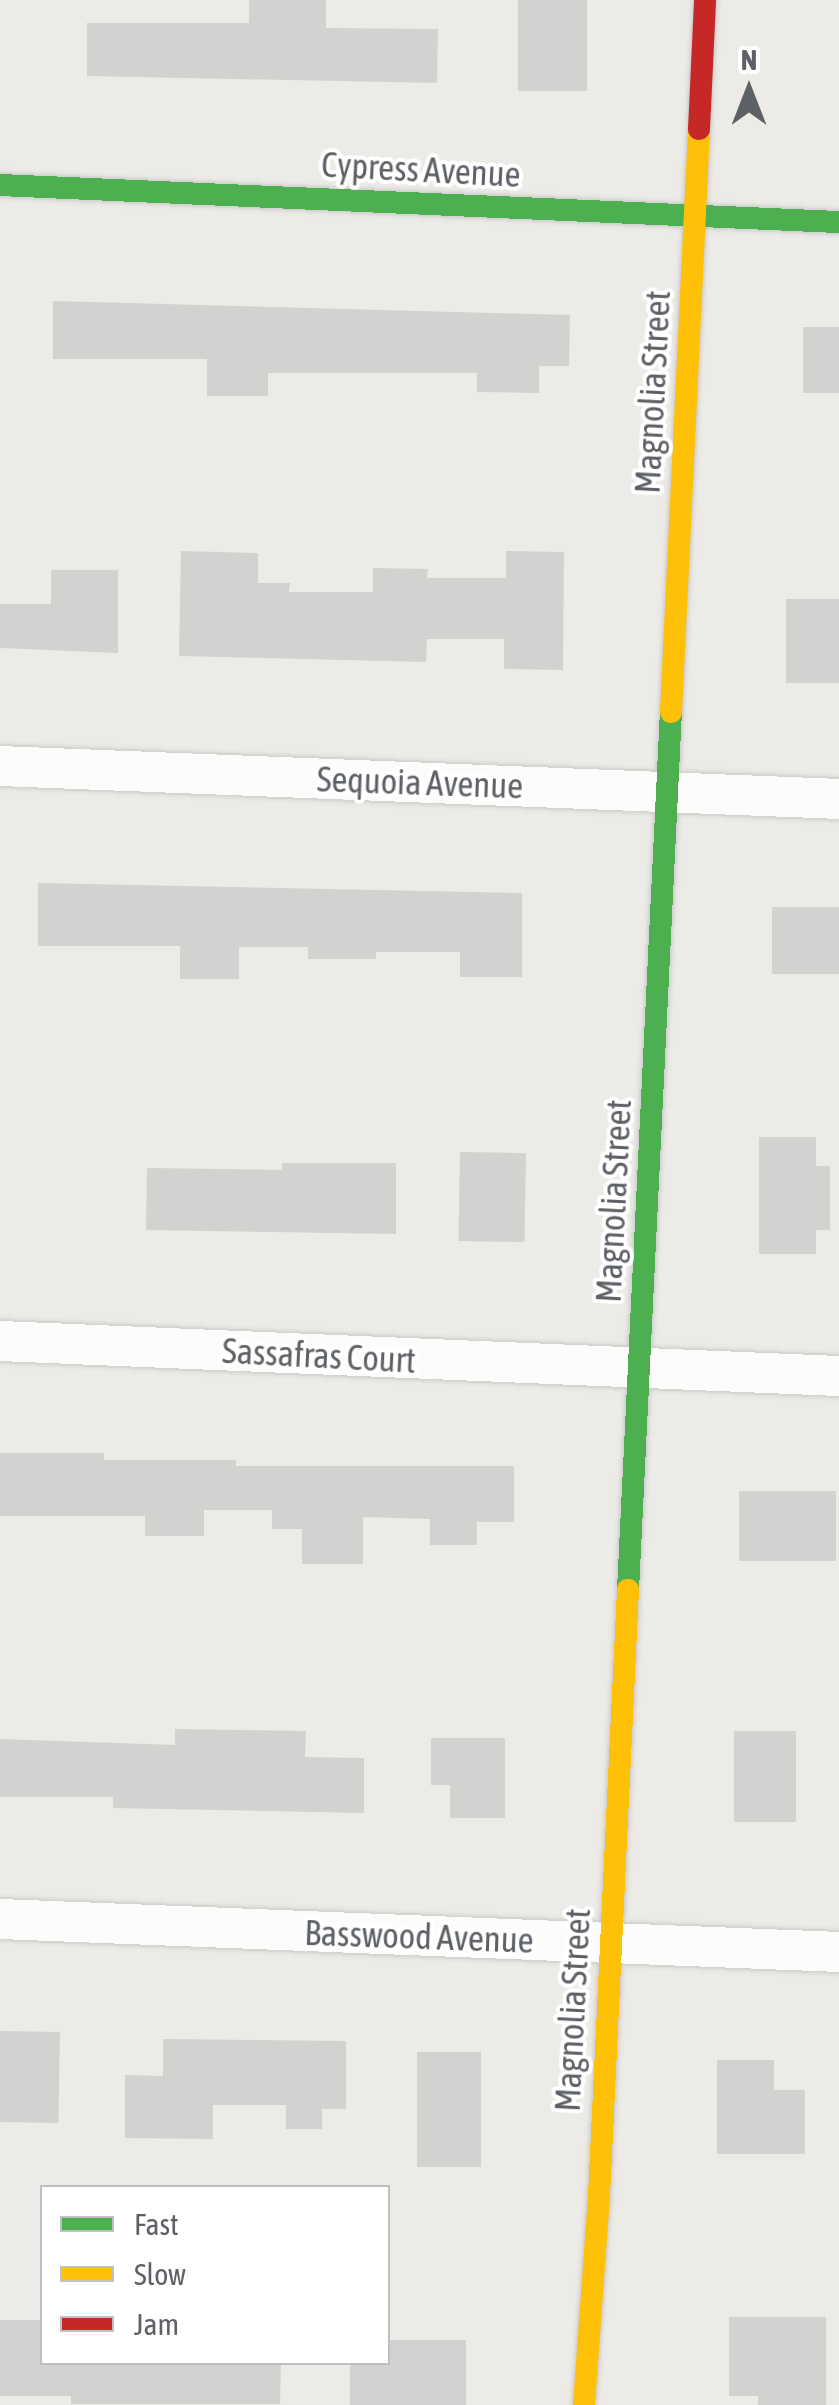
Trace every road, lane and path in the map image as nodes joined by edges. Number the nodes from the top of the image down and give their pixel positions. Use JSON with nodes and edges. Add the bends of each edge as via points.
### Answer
{"nodes":[{"id":1,"x":706,"y":0,"type":"edge"},
{"id":2,"x":0,"y":185,"type":"edge"},
{"id":3,"x":695,"y":217,"type":"junction"},
{"id":4,"x":839,"y":222,"type":"edge"},
{"id":5,"x":0,"y":766,"type":"edge"},
{"id":6,"x":669,"y":791,"type":"junction"},
{"id":7,"x":839,"y":799,"type":"edge"},
{"id":8,"x":0,"y":1341,"type":"edge"},
{"id":9,"x":639,"y":1369,"type":"junction"},
{"id":10,"x":839,"y":1376,"type":"edge"},
{"id":11,"x":0,"y":1919,"type":"edge"},
{"id":12,"x":610,"y":1944,"type":"junction"},
{"id":13,"x":839,"y":1952,"type":"edge"},
{"id":14,"x":584,"y":2405,"type":"edge"}],
"edges":[{"from":1,"to":3,"type":"street","name":"Magnolia Street"},
{"from":2,"to":3,"type":"street","name":"Cypress Avenue"},
{"from":3,"to":4,"type":"street","name":"Cypress Avenue"},
{"from":3,"to":6,"type":"street","name":"Magnolia Street"},
{"from":5,"to":6,"type":"street","name":"Sequoia Avenue"},
{"from":6,"to":7,"type":"street","name":"Sequoia Avenue"},
{"from":6,"to":9,"type":"street","name":"Magnolia Street"},
{"from":8,"to":9,"type":"street","name":"Sassafras Court"},
{"from":9,"to":10,"type":"street","name":"Sassafras Court"},
{"from":9,"to":12,"type":"street","name":"Magnolia Street"},
{"from":11,"to":12,"type":"street","name":"Basswood Avenue"},
{"from":12,"to":13,"type":"street","name":"Basswood Avenue"},
{"from":12,"to":14,"type":"street","name":"Magnolia Street"}]}
